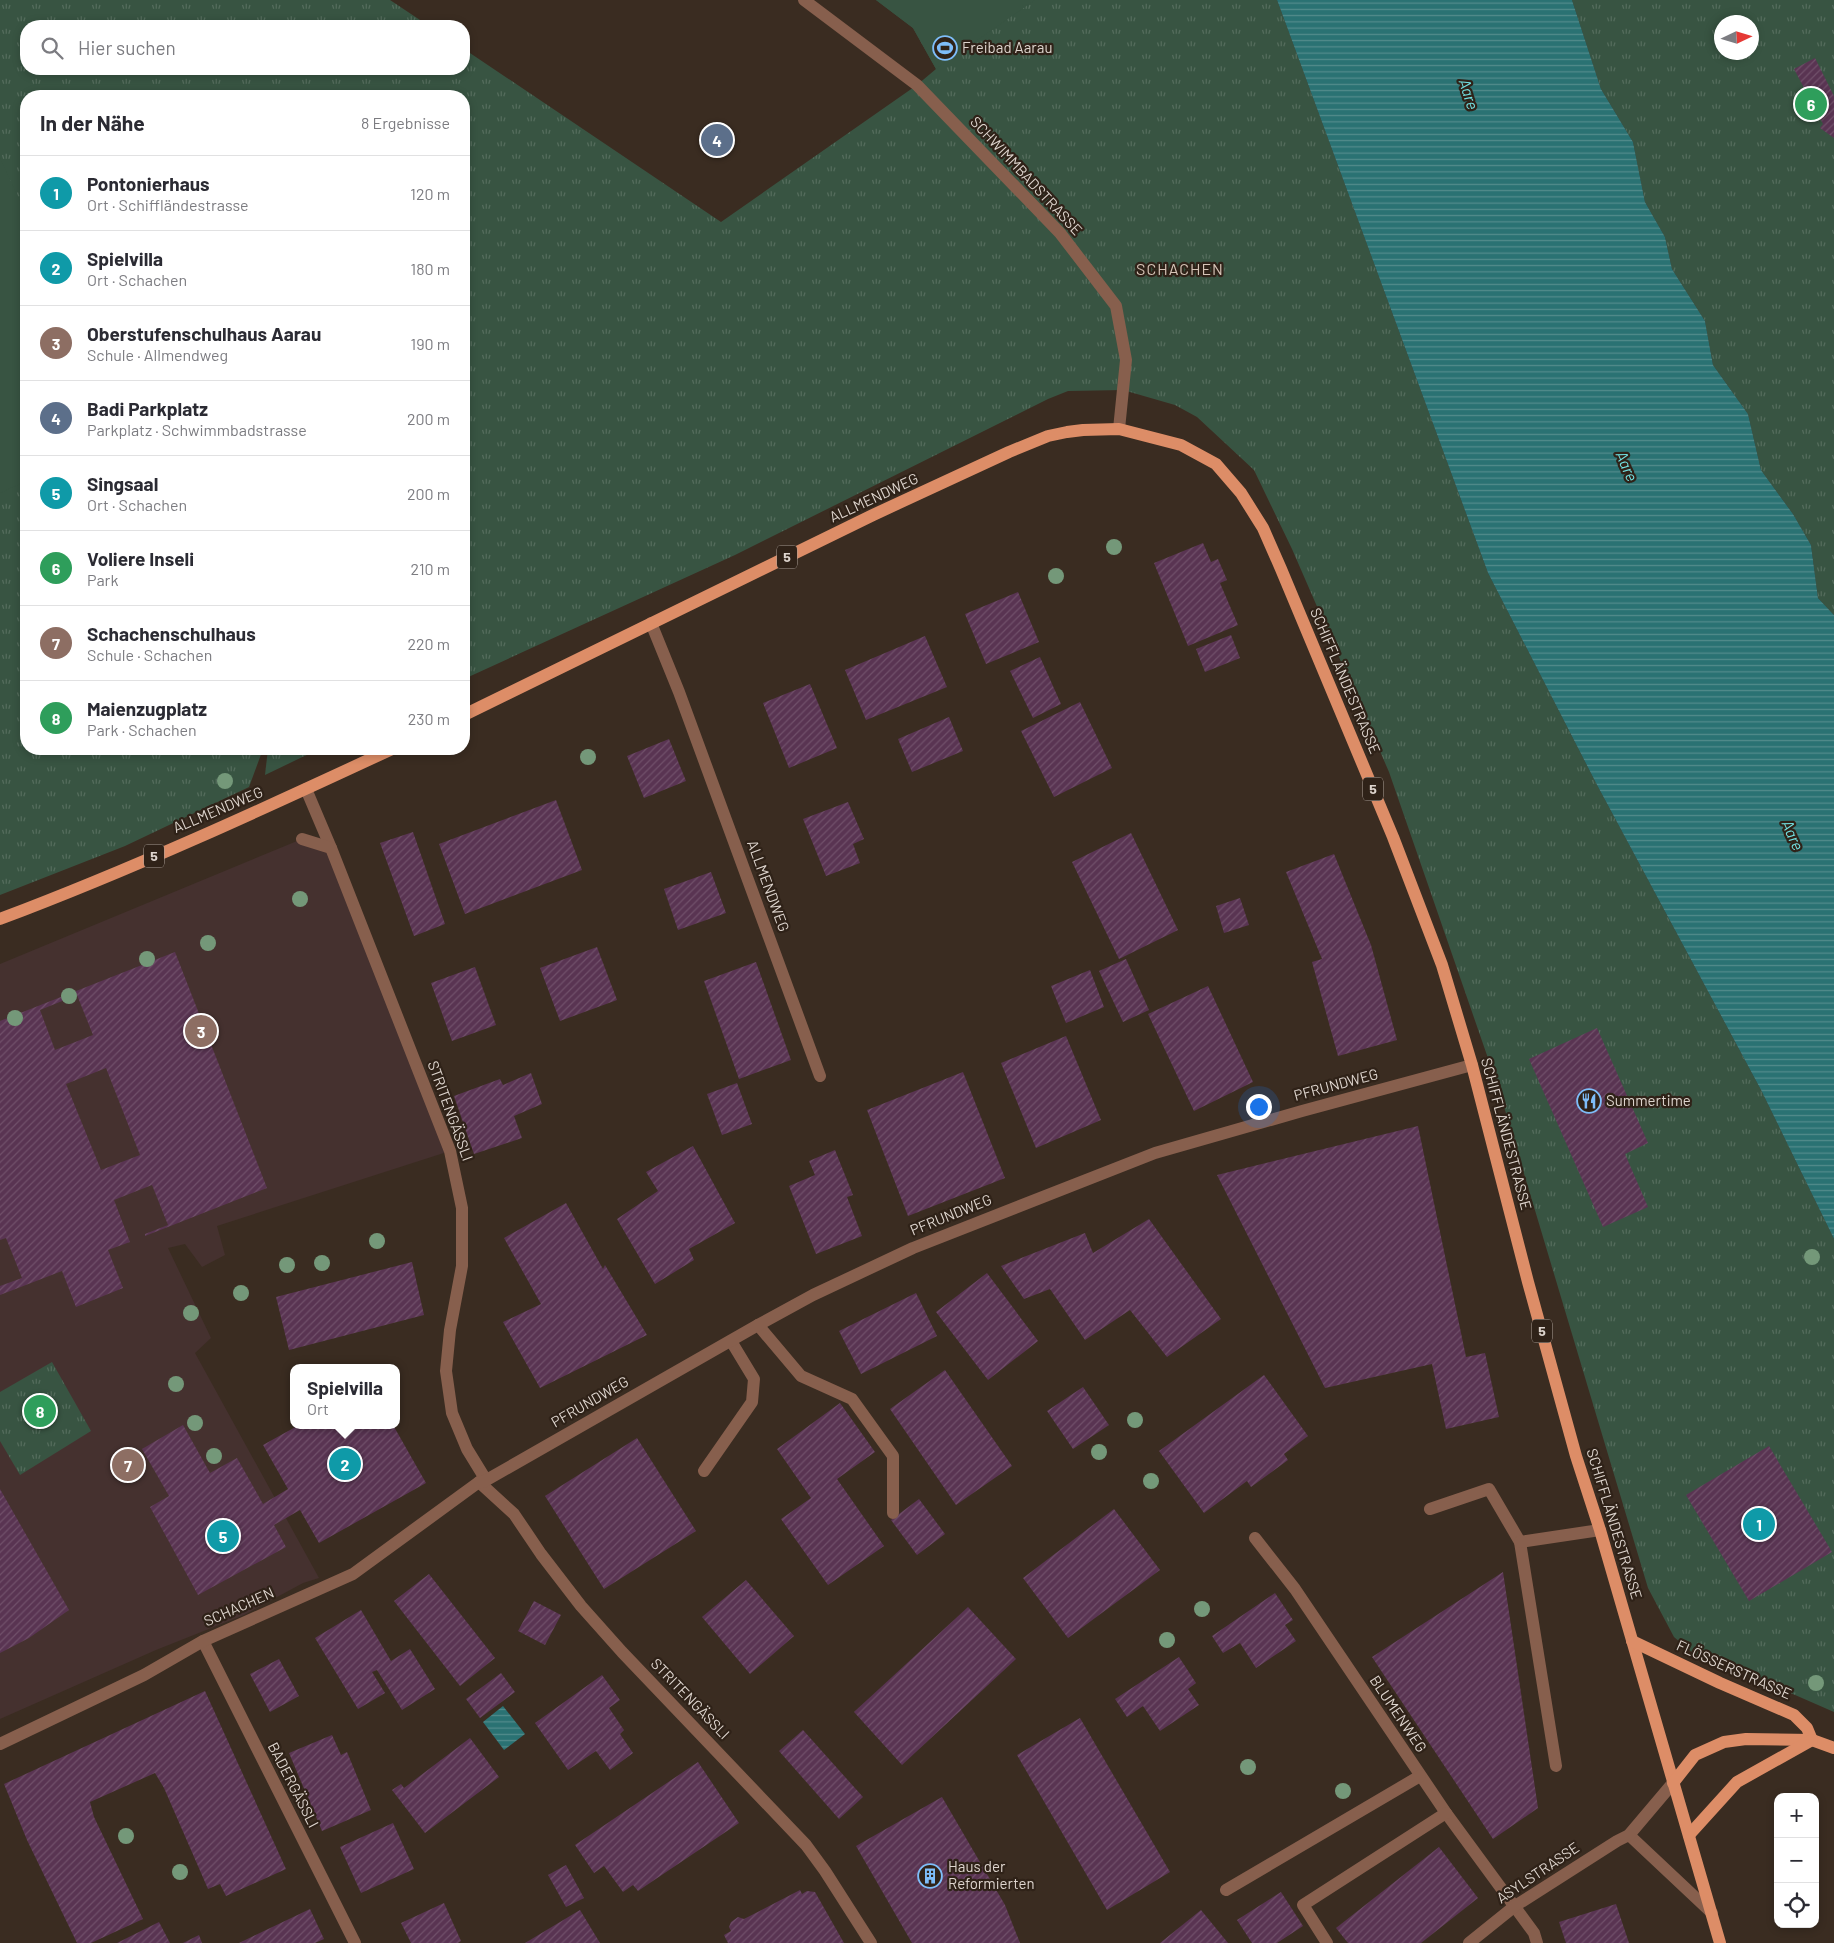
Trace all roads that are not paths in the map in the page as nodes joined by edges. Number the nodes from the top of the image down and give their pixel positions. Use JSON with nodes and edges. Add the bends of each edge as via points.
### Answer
{"nodes":[{"id":1,"x":804,"y":0,"type":"edge"},
{"id":2,"x":1118,"y":430,"type":"junction"},
{"id":3,"x":651,"y":623,"type":"junction"},
{"id":4,"x":470,"y":712,"type":"edge"},
{"id":5,"x":379,"y":755,"type":"edge"},
{"id":6,"x":306,"y":789,"type":"junction"},
{"id":7,"x":302,"y":839,"type":"dead end"},
{"id":8,"x":330,"y":848,"type":"junction"},
{"id":9,"x":0,"y":920,"type":"edge"},
{"id":10,"x":1472,"y":1065,"type":"junction"},
{"id":11,"x":820,"y":1076,"type":"dead end"},
{"id":12,"x":758,"y":1325,"type":"junction"},
{"id":13,"x":731,"y":1341,"type":"junction"},
{"id":14,"x":704,"y":1471,"type":"dead end"},
{"id":15,"x":482,"y":1481,"type":"junction"},
{"id":16,"x":1430,"y":1508,"type":"dead end"},
{"id":17,"x":893,"y":1513,"type":"dead end"},
{"id":18,"x":1600,"y":1530,"type":"junction"},
{"id":19,"x":1255,"y":1538,"type":"dead end"},
{"id":20,"x":1520,"y":1542,"type":"junction"},
{"id":21,"x":203,"y":1641,"type":"junction"},
{"id":22,"x":1632,"y":1641,"type":"junction"},
{"id":23,"x":1812,"y":1740,"type":"junction"},
{"id":24,"x":0,"y":1744,"type":"edge"},
{"id":25,"x":1834,"y":1748,"type":"edge"},
{"id":26,"x":1556,"y":1766,"type":"dead end"},
{"id":27,"x":1420,"y":1776,"type":"junction"},
{"id":28,"x":1673,"y":1783,"type":"junction"},
{"id":29,"x":1446,"y":1813,"type":"junction"},
{"id":30,"x":1628,"y":1835,"type":"junction"},
{"id":31,"x":1689,"y":1835,"type":"junction"},
{"id":32,"x":1226,"y":1890,"type":"dead end"},
{"id":33,"x":1515,"y":1906,"type":"junction"},
{"id":34,"x":1712,"y":1913,"type":"junction"},
{"id":35,"x":354,"y":1943,"type":"edge"},
{"id":36,"x":871,"y":1943,"type":"edge"},
{"id":37,"x":1327,"y":1943,"type":"edge"},
{"id":38,"x":1469,"y":1943,"type":"edge"},
{"id":39,"x":1537,"y":1943,"type":"edge"},
{"id":40,"x":1720,"y":1943,"type":"edge"}],
"edges":[{"from":1,"to":2,"type":"street","name":"SCHWIMMBADSTRASSE","via":[[917,85],[1060,233],[1116,306],[1126,360]]},
{"from":2,"to":3,"type":"main road","name":"ALLMENDWEG","number":"5","via":[[1083,430],[1048,436],[1009,452]]},
{"from":2,"to":10,"type":"main road","name":"SCHIFFLÄNDESTRASSE","number":"5","via":[[1182,445],[1216,464],[1241,493],[1263,528],[1393,837],[1442,965]]},
{"from":3,"to":4,"type":"main road","name":"ALLMENDWEG","number":"5"},
{"from":3,"to":11,"type":"street","name":"ALLMENDWEG"},
{"from":5,"to":6,"type":"main road","name":"ALLMENDWEG","number":"5"},
{"from":6,"to":8,"type":"street","name":"STRITENGÄSSLI"},
{"from":6,"to":9,"type":"main road","name":"ALLMENDWEG","number":"5"},
{"from":7,"to":8,"type":"street"},
{"from":8,"to":15,"type":"street","name":"STRITENGÄSSLI","via":[[450,1151],[462,1208],[462,1266],[446,1371],[452,1413]]},
{"from":10,"to":12,"type":"street","name":"PFRUNDWEG","via":[[1155,1153],[913,1248]]},
{"from":10,"to":18,"type":"main road","name":"SCHIFFLÄNDESTRASSE","number":"5","via":[[1530,1292]]},
{"from":12,"to":13,"type":"street","name":"PFRUNDWEG"},
{"from":12,"to":17,"type":"street","via":[[801,1376],[852,1399],[893,1456]]},
{"from":13,"to":14,"type":"street","via":[[754,1379],[752,1402]]},
{"from":13,"to":15,"type":"street","name":"PFRUNDWEG"},
{"from":15,"to":21,"type":"street","name":"SCHACHEN","via":[[353,1574]]},
{"from":15,"to":36,"type":"street","name":"STRITENGÄSSLI","via":[[514,1514],[581,1606],[806,1845]]},
{"from":16,"to":20,"type":"street","via":[[1489,1490]]},
{"from":18,"to":20,"type":"street"},
{"from":18,"to":22,"type":"main road","name":"SCHIFFLÄNDESTRASSE","number":"5"},
{"from":19,"to":27,"type":"street","name":"BLUMENWEG","via":[[1295,1589]]},
{"from":20,"to":26,"type":"street"},
{"from":21,"to":24,"type":"street","name":"SCHACHEN","via":[[144,1675]]},
{"from":21,"to":35,"type":"street","name":"BADERGÄSSLI"},
{"from":22,"to":23,"type":"main road","name":"FLÖSSERSTRASSE","via":[[1794,1715],[1807,1728]]},
{"from":22,"to":28,"type":"main road","name":"SCHIFFLÄNDESTRASSE","number":"5"},
{"from":23,"to":25,"type":"main road"},
{"from":23,"to":28,"type":"main road","via":[[1724,1742],[1695,1755]]},
{"from":23,"to":31,"type":"main road","via":[[1737,1782]]},
{"from":27,"to":29,"type":"street","name":"BLUMENWEG"},
{"from":27,"to":32,"type":"street"},
{"from":28,"to":30,"type":"street","name":"ASYLSTRASSE"},
{"from":28,"to":31,"type":"main road","name":"SCHIFFLÄNDESTRASSE","number":"5"},
{"from":29,"to":33,"type":"street","name":"BLUMENWEG"},
{"from":29,"to":37,"type":"street","via":[[1303,1905]]},
{"from":30,"to":33,"type":"street","name":"ASYLSTRASSE"},
{"from":30,"to":34,"type":"street"},
{"from":31,"to":34,"type":"main road","name":"SCHIFFLÄNDESTRASSE","number":"5"},
{"from":33,"to":38,"type":"street","name":"ASYLSTRASSE"},
{"from":33,"to":39,"type":"street","name":"BLUMENWEG","via":[[1534,1933]]},
{"from":34,"to":40,"type":"main road","name":"SCHIFFLÄNDESTRASSE","number":"5"}]}
